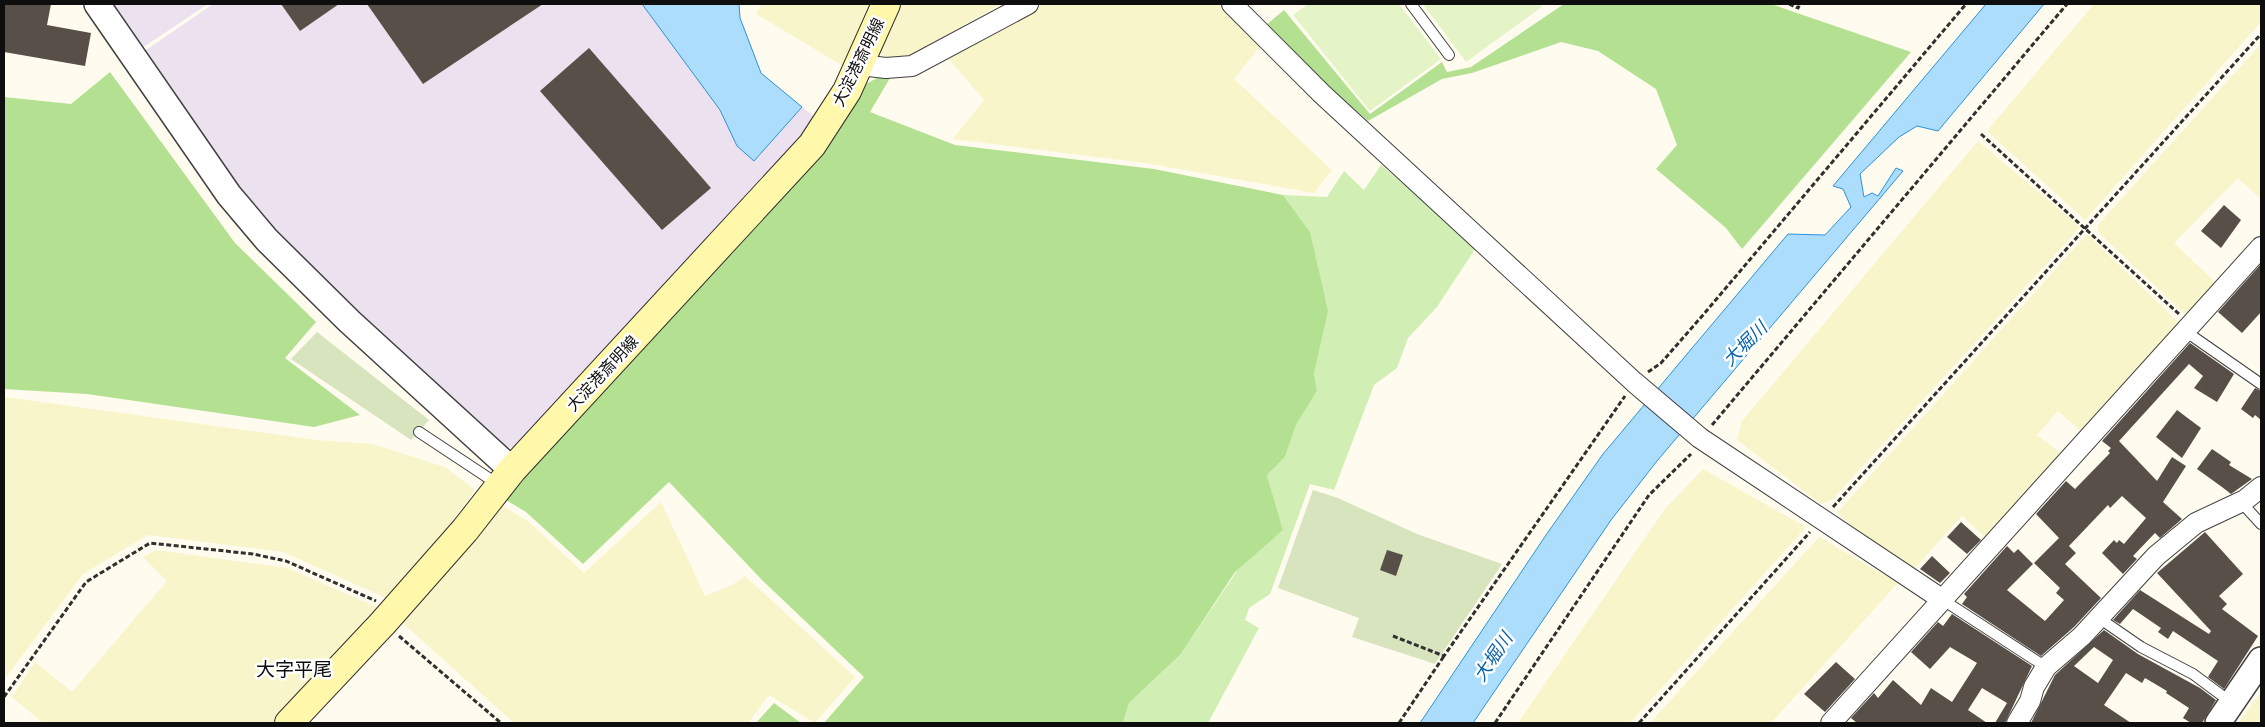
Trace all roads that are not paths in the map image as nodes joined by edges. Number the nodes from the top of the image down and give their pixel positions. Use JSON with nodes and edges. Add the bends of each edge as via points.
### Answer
{"nodes":[{"id":1,"x":97,"y":4,"type":"edge"},
{"id":2,"x":886,"y":4,"type":"edge"},
{"id":3,"x":1028,"y":4,"type":"edge"},
{"id":4,"x":1232,"y":4,"type":"edge"},
{"id":5,"x":1411,"y":4,"type":"edge"},
{"id":6,"x":1449,"y":55,"type":"dead end"},
{"id":7,"x":860,"y":65,"type":"junction"},
{"id":8,"x":2261,"y":247,"type":"edge"},
{"id":9,"x":2188,"y":328,"type":"junction"},
{"id":10,"x":2261,"y":384,"type":"edge"},
{"id":11,"x":419,"y":432,"type":"dead end"},
{"id":12,"x":506,"y":478,"type":"junction"},
{"id":13,"x":2261,"y":487,"type":"edge"},
{"id":14,"x":2241,"y":502,"type":"junction"},
{"id":15,"x":2261,"y":524,"type":"edge"},
{"id":16,"x":1943,"y":600,"type":"junction"},
{"id":17,"x":2098,"y":618,"type":"junction"},
{"id":18,"x":2261,"y":660,"type":"edge"},
{"id":19,"x":2046,"y":667,"type":"junction"},
{"id":20,"x":2232,"y":703,"type":"junction"},
{"id":21,"x":301,"y":719,"type":"edge"},
{"id":22,"x":1831,"y":723,"type":"edge"},
{"id":23,"x":2017,"y":723,"type":"edge"},
{"id":24,"x":2218,"y":723,"type":"edge"}],
"edges":[{"from":1,"to":12,"type":"street","via":[[229,195],[267,240]]},
{"from":2,"to":7,"type":"main road","name":"大淀港斎明線"},
{"from":3,"to":7,"type":"street","via":[[912,66]]},
{"from":4,"to":16,"type":"street","via":[[1322,94],[1637,384],[1703,439]]},
{"from":5,"to":6,"type":"lane"},
{"from":7,"to":12,"type":"main road","name":"大淀港斎明線","via":[[840,104],[812,146]]},
{"from":8,"to":9,"type":"street"},
{"from":9,"to":10,"type":"lane"},
{"from":9,"to":16,"type":"street"},
{"from":11,"to":12,"type":"lane"},
{"from":12,"to":21,"type":"main road","name":"大淀港斎明線"},
{"from":13,"to":14,"type":"street"},
{"from":14,"to":15,"type":"lane"},
{"from":14,"to":17,"type":"street","via":[[2196,523],[2156,556]]},
{"from":16,"to":19,"type":"lane"},
{"from":16,"to":22,"type":"street"},
{"from":17,"to":19,"type":"street"},
{"from":17,"to":20,"type":"lane","via":[[2142,648],[2193,674]]},
{"from":18,"to":20,"type":"street"},
{"from":19,"to":23,"type":"street"},
{"from":20,"to":24,"type":"street"}]}
